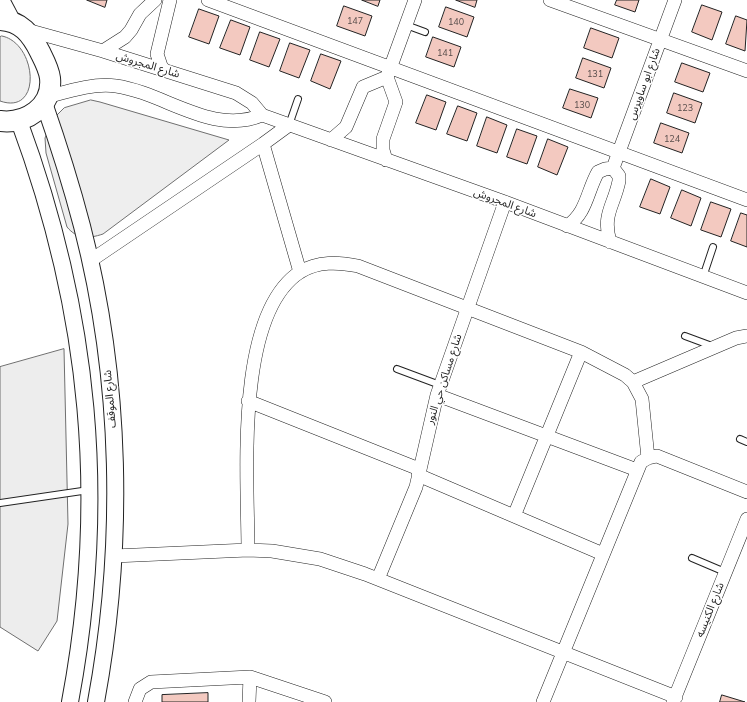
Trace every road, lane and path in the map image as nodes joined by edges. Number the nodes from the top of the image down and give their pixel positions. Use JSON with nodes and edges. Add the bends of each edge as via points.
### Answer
{"nodes":[{"id":1,"x":155,"y":0,"type":"edge"},
{"id":2,"x":170,"y":0,"type":"edge"},
{"id":3,"x":208,"y":0,"type":"edge"},
{"id":4,"x":415,"y":0,"type":"edge"},
{"id":5,"x":550,"y":0,"type":"edge"},
{"id":6,"x":675,"y":0,"type":"edge"},
{"id":7,"x":0,"y":2,"type":"edge"},
{"id":8,"x":12,"y":23,"type":"edge"},
{"id":9,"x":406,"y":25,"type":"junction"},
{"id":10,"x":425,"y":32,"type":"dead end"},
{"id":11,"x":660,"y":40,"type":"junction"},
{"id":12,"x":103,"y":51,"type":"junction"},
{"id":13,"x":164,"y":70,"type":"junction"},
{"id":14,"x":747,"y":71,"type":"edge"},
{"id":15,"x":388,"y":72,"type":"junction"},
{"id":16,"x":298,"y":99,"type":"dead end"},
{"id":17,"x":45,"y":100,"type":"junction"},
{"id":18,"x":262,"y":115,"type":"junction"},
{"id":19,"x":9,"y":121,"type":"edge"},
{"id":20,"x":289,"y":124,"type":"junction"},
{"id":21,"x":331,"y":140,"type":"junction"},
{"id":22,"x":263,"y":144,"type":"junction"},
{"id":23,"x":618,"y":152,"type":"junction"},
{"id":24,"x":386,"y":160,"type":"junction"},
{"id":25,"x":612,"y":168,"type":"junction"},
{"id":26,"x":747,"y":200,"type":"edge"},
{"id":27,"x":505,"y":202,"type":"junction"},
{"id":28,"x":567,"y":226,"type":"junction"},
{"id":29,"x":610,"y":242,"type":"junction"},
{"id":30,"x":713,"y":247,"type":"dead end"},
{"id":31,"x":90,"y":261,"type":"junction"},
{"id":32,"x":300,"y":272,"type":"junction"},
{"id":33,"x":703,"y":277,"type":"junction"},
{"id":34,"x":747,"y":293,"type":"edge"},
{"id":35,"x":468,"y":308,"type":"junction"},
{"id":36,"x":685,"y":336,"type":"dead end"},
{"id":37,"x":747,"y":336,"type":"edge"},
{"id":38,"x":715,"y":347,"type":"junction"},
{"id":39,"x":581,"y":352,"type":"junction"},
{"id":40,"x":397,"y":369,"type":"dead end"},
{"id":41,"x":633,"y":382,"type":"junction"},
{"id":42,"x":438,"y":390,"type":"junction"},
{"id":43,"x":248,"y":401,"type":"junction"},
{"id":44,"x":546,"y":436,"type":"junction"},
{"id":45,"x":740,"y":439,"type":"dead end"},
{"id":46,"x":747,"y":442,"type":"edge"},
{"id":47,"x":648,"y":458,"type":"junction"},
{"id":48,"x":637,"y":470,"type":"junction"},
{"id":49,"x":418,"y":472,"type":"junction"},
{"id":50,"x":90,"y":490,"type":"junction"},
{"id":51,"x":747,"y":492,"type":"edge"},
{"id":52,"x":0,"y":503,"type":"edge"},
{"id":53,"x":514,"y":516,"type":"junction"},
{"id":54,"x":747,"y":519,"type":"edge"},
{"id":55,"x":248,"y":550,"type":"junction"},
{"id":56,"x":603,"y":554,"type":"junction"},
{"id":57,"x":114,"y":556,"type":"junction"},
{"id":58,"x":692,"y":558,"type":"dead end"},
{"id":59,"x":726,"y":572,"type":"junction"},
{"id":60,"x":378,"y":579,"type":"junction"},
{"id":61,"x":563,"y":652,"type":"junction"},
{"id":62,"x":250,"y":677,"type":"junction"},
{"id":63,"x":674,"y":699,"type":"edge"},
{"id":64,"x":70,"y":702,"type":"edge"},
{"id":65,"x":96,"y":702,"type":"edge"},
{"id":66,"x":135,"y":702,"type":"edge"},
{"id":67,"x":249,"y":702,"type":"edge"},
{"id":68,"x":325,"y":702,"type":"edge"},
{"id":69,"x":543,"y":702,"type":"edge"}],
"edges":[{"from":1,"to":12,"type":"street","via":[[141,12],[125,37]]},
{"from":2,"to":13,"type":"street","via":[[157,54]]},
{"from":3,"to":15,"type":"street"},
{"from":4,"to":9,"type":"street"},
{"from":5,"to":11,"type":"street"},
{"from":6,"to":11,"type":"street","name":"شارع ابو ساويرس"},
{"from":7,"to":8,"type":"main road"},
{"from":8,"to":12,"type":"street","name":"شارع المجروش"},
{"from":8,"to":17,"type":"main road","via":[[33,37],[48,68],[50,78]]},
{"from":9,"to":10,"type":"lane"},
{"from":9,"to":15,"type":"street"},
{"from":11,"to":14,"type":"street"},
{"from":11,"to":23,"type":"street","name":"شارع ابو ساويرس"},
{"from":12,"to":13,"type":"street","name":"شارع المجروش"},
{"from":13,"to":18,"type":"street","name":"شارع المجروش","via":[[236,93],[252,103]]},
{"from":15,"to":21,"type":"street","via":[[363,87],[346,127]]},
{"from":15,"to":23,"type":"street"},
{"from":15,"to":24,"type":"street","via":[[396,102],[383,139]]},
{"from":16,"to":20,"type":"lane"},
{"from":17,"to":18,"type":"street","via":[[96,85],[107,85],[128,89],[221,120],[237,122]]},
{"from":17,"to":19,"type":"main road","via":[[36,112]]},
{"from":17,"to":31,"type":"street","name":"شارع الموقف"},
{"from":18,"to":20,"type":"street","name":"شارع المجروش"},
{"from":19,"to":50,"type":"street","via":[[45,196],[66,272],[85,398]]},
{"from":20,"to":21,"type":"street","name":"شارع المجروش"},
{"from":20,"to":22,"type":"street"},
{"from":21,"to":24,"type":"street","name":"شارع المجروش"},
{"from":22,"to":31,"type":"street"},
{"from":22,"to":32,"type":"street"},
{"from":23,"to":25,"type":"street","name":"شارع ابو ساويرس"},
{"from":23,"to":26,"type":"street"},
{"from":24,"to":27,"type":"street","name":"شارع المجروش"},
{"from":25,"to":28,"type":"street","via":[[598,172],[582,212]]},
{"from":25,"to":29,"type":"street","via":[[619,176],[619,181],[606,222]]},
{"from":27,"to":28,"type":"street","name":"شارع المجروش"},
{"from":27,"to":35,"type":"street","name":"شارع مساكن حي النور"},
{"from":28,"to":29,"type":"street","name":"شارع المجروش"},
{"from":29,"to":33,"type":"street","name":"شارع المجروش"},
{"from":30,"to":33,"type":"lane"},
{"from":31,"to":57,"type":"street","name":"شارع الموقف","via":[[105,347],[113,421],[116,468]]},
{"from":32,"to":35,"type":"street","via":[[319,264],[338,262],[358,266]]},
{"from":32,"to":43,"type":"street","via":[[281,289],[269,310],[252,370]]},
{"from":33,"to":34,"type":"street","name":"شارع المجروش"},
{"from":35,"to":39,"type":"street"},
{"from":35,"to":42,"type":"street","name":"شارع مساكن حي النور"},
{"from":36,"to":38,"type":"lane"},
{"from":37,"to":38,"type":"street"},
{"from":38,"to":41,"type":"street"},
{"from":39,"to":41,"type":"street","via":[[617,370]]},
{"from":39,"to":44,"type":"street"},
{"from":40,"to":42,"type":"lane"},
{"from":41,"to":47,"type":"street","via":[[642,399]]},
{"from":42,"to":44,"type":"street"},
{"from":42,"to":49,"type":"street","name":"شارع مساكن حي النور"},
{"from":43,"to":49,"type":"street"},
{"from":43,"to":55,"type":"street"},
{"from":44,"to":48,"type":"street"},
{"from":44,"to":53,"type":"street"},
{"from":45,"to":46,"type":"lane"},
{"from":47,"to":48,"type":"street","via":[[641,462]]},
{"from":47,"to":51,"type":"street","via":[[665,458]]},
{"from":48,"to":56,"type":"street"},
{"from":49,"to":53,"type":"street"},
{"from":49,"to":60,"type":"street","name":"شارع مساكن حي النور","via":[[416,487]]},
{"from":50,"to":52,"type":"lane"},
{"from":50,"to":64,"type":"street","via":[[87,588]]},
{"from":53,"to":56,"type":"street"},
{"from":54,"to":59,"type":"street","name":"شارع الكنيسه"},
{"from":55,"to":57,"type":"street"},
{"from":55,"to":60,"type":"street","via":[[320,559]]},
{"from":56,"to":61,"type":"street"},
{"from":57,"to":65,"type":"street","name":"شارع الموقف","via":[[108,631]]},
{"from":58,"to":59,"type":"lane"},
{"from":59,"to":63,"type":"street","name":"شارع الكنيسه"},
{"from":60,"to":61,"type":"street"},
{"from":61,"to":63,"type":"street"},
{"from":61,"to":69,"type":"street"},
{"from":62,"to":66,"type":"street","via":[[151,682],[140,689]]},
{"from":62,"to":67,"type":"street"},
{"from":62,"to":68,"type":"street"}]}
